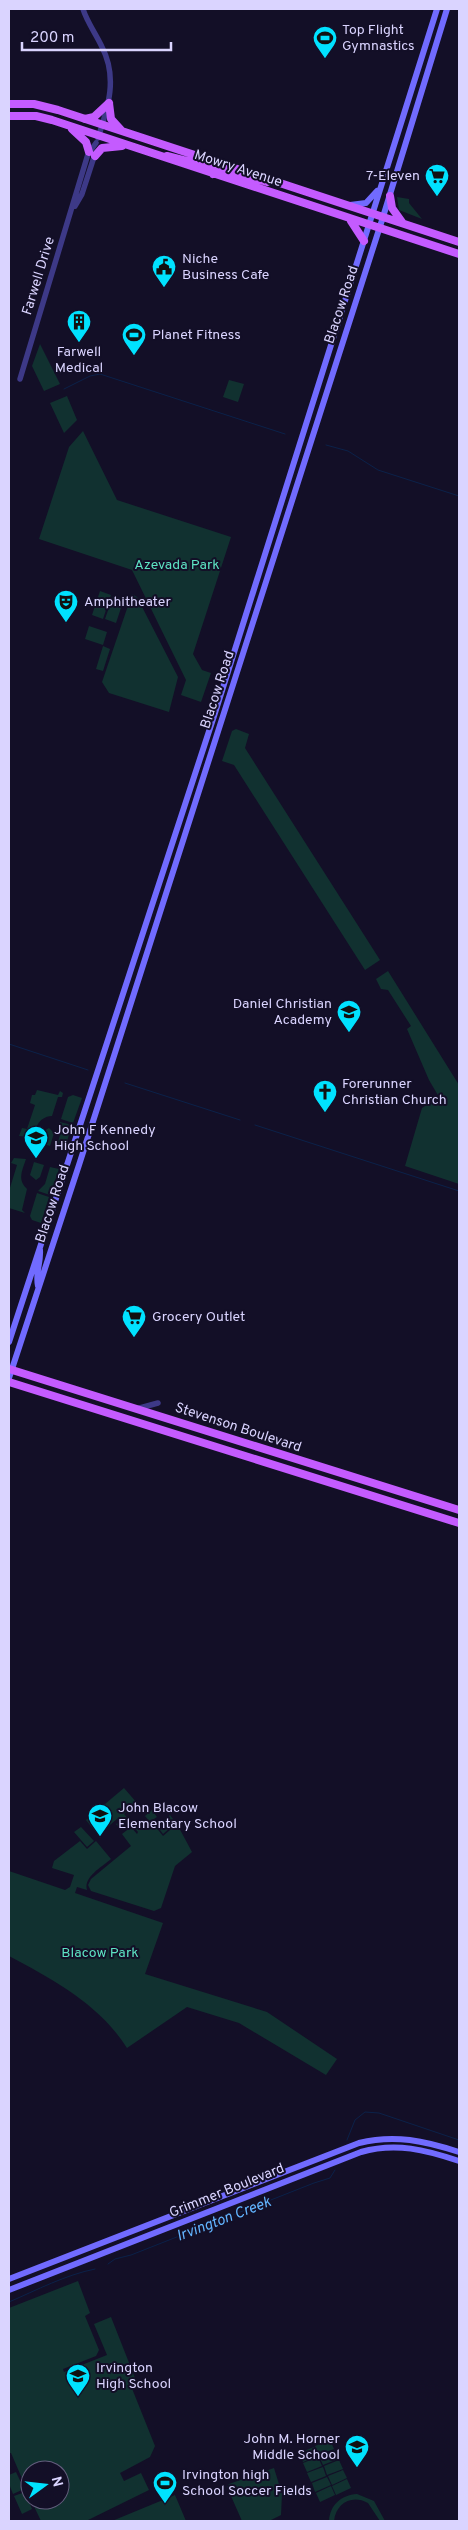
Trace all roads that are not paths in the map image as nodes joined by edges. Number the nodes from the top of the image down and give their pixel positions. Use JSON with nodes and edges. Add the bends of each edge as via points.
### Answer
{"nodes":[{"id":1,"x":83,"y":9,"type":"edge"},
{"id":2,"x":437,"y":9,"type":"edge"},
{"id":3,"x":447,"y":9,"type":"edge"},
{"id":4,"x":109,"y":103,"type":"junction"},
{"id":5,"x":9,"y":104,"type":"edge"},
{"id":6,"x":9,"y":116,"type":"edge"},
{"id":7,"x":85,"y":119,"type":"junction"},
{"id":8,"x":102,"y":125,"type":"junction"},
{"id":9,"x":68,"y":126,"type":"junction"},
{"id":10,"x":123,"y":132,"type":"junction"},
{"id":11,"x":97,"y":139,"type":"junction"},
{"id":12,"x":126,"y":146,"type":"junction"},
{"id":13,"x":92,"y":154,"type":"junction"},
{"id":14,"x":153,"y":155,"type":"junction"},
{"id":15,"x":224,"y":164,"type":"junction"},
{"id":16,"x":213,"y":174,"type":"junction"},
{"id":17,"x":383,"y":179,"type":"junction"},
{"id":18,"x":286,"y":185,"type":"junction"},
{"id":19,"x":390,"y":196,"type":"junction"},
{"id":20,"x":348,"y":206,"type":"junction"},
{"id":21,"x":373,"y":214,"type":"junction"},
{"id":22,"x":383,"y":217,"type":"junction"},
{"id":23,"x":350,"y":219,"type":"junction"},
{"id":24,"x":404,"y":224,"type":"junction"},
{"id":25,"x":369,"y":225,"type":"junction"},
{"id":26,"x":380,"y":229,"type":"junction"},
{"id":27,"x":364,"y":241,"type":"junction"},
{"id":28,"x":459,"y":242,"type":"edge"},
{"id":29,"x":459,"y":254,"type":"edge"},
{"id":30,"x":20,"y":379,"type":"dead end"},
{"id":31,"x":40,"y":1245,"type":"junction"},
{"id":32,"x":39,"y":1288,"type":"junction"},
{"id":33,"x":9,"y":1342,"type":"edge"},
{"id":34,"x":10,"y":1369,"type":"edge"},
{"id":35,"x":9,"y":1380,"type":"edge"},
{"id":36,"x":158,"y":1403,"type":"dead end"},
{"id":37,"x":135,"y":1409,"type":"junction"},
{"id":38,"x":459,"y":1510,"type":"edge"},
{"id":39,"x":459,"y":1523,"type":"edge"},
{"id":40,"x":459,"y":2152,"type":"edge"},
{"id":41,"x":459,"y":2161,"type":"edge"},
{"id":42,"x":9,"y":2279,"type":"edge"},
{"id":43,"x":9,"y":2290,"type":"edge"}],
"edges":[{"from":1,"to":4,"type":"street","name":"Farwell Drive","via":[[108,61],[112,85]]},
{"from":2,"to":17,"type":"main road","name":"Blacow Road"},
{"from":3,"to":19,"type":"main road","name":"Blacow Road"},
{"from":4,"to":7,"type":"main road","via":[[94,117]]},
{"from":4,"to":8,"type":"street","name":"Farwell Drive"},
{"from":4,"to":10,"type":"main road","via":[[111,119]]},
{"from":5,"to":7,"type":"main road","name":"Mowry Avenue","via":[[48,107]]},
{"from":6,"to":9,"type":"main road","name":"Mowry Avenue","via":[[36,116]]},
{"from":7,"to":8,"type":"main road","name":"Mowry Avenue"},
{"from":8,"to":10,"type":"main road","name":"Mowry Avenue"},
{"from":8,"to":11,"type":"street","name":"Farwell Drive"},
{"from":9,"to":11,"type":"main road","name":"Mowry Avenue"},
{"from":9,"to":13,"type":"main road","via":[[86,142]]},
{"from":10,"to":15,"type":"main road","name":"Mowry Avenue"},
{"from":11,"to":12,"type":"main road","name":"Mowry Avenue"},
{"from":11,"to":13,"type":"street","name":"Farwell Drive"},
{"from":12,"to":13,"type":"main road","via":[[102,148]]},
{"from":12,"to":14,"type":"main road","name":"Mowry Avenue"},
{"from":13,"to":30,"type":"street","name":"Farwell Drive","via":[[76,192]]},
{"from":14,"to":15,"type":"main road","via":[[180,158],[210,167]]},
{"from":14,"to":16,"type":"main road","name":"Mowry Avenue"},
{"from":15,"to":18,"type":"main road","name":"Mowry Avenue"},
{"from":16,"to":18,"type":"main road","via":[[223,170]]},
{"from":16,"to":23,"type":"main road","name":"Mowry Avenue"},
{"from":17,"to":20,"type":"main road","via":[[370,200]]},
{"from":17,"to":21,"type":"main road","name":"Blacow Road"},
{"from":18,"to":20,"type":"main road","name":"Mowry Avenue"},
{"from":19,"to":22,"type":"main road","name":"Blacow Road"},
{"from":19,"to":24,"type":"main road","via":[[392,208]]},
{"from":20,"to":21,"type":"main road","name":"Mowry Avenue"},
{"from":21,"to":22,"type":"main road","name":"Mowry Avenue"},
{"from":21,"to":25,"type":"main road","name":"Blacow Road"},
{"from":22,"to":24,"type":"main road","name":"Mowry Avenue"},
{"from":22,"to":26,"type":"main road","name":"Blacow Road"},
{"from":23,"to":25,"type":"main road","name":"Mowry Avenue"},
{"from":23,"to":27,"type":"main road"},
{"from":24,"to":28,"type":"main road","name":"Mowry Avenue"},
{"from":25,"to":26,"type":"main road","name":"Mowry Avenue"},
{"from":25,"to":27,"type":"main road","name":"Blacow Road"},
{"from":26,"to":29,"type":"main road","name":"Mowry Avenue"},
{"from":26,"to":32,"type":"main road","name":"Blacow Road"},
{"from":27,"to":31,"type":"main road","name":"Blacow Road","via":[[214,716]]},
{"from":31,"to":32,"type":"main road","via":[[41,1258],[36,1276]]},
{"from":31,"to":33,"type":"main road","name":"Blacow Road"},
{"from":32,"to":34,"type":"main road","name":"Blacow Road"},
{"from":34,"to":35,"type":"main road","name":"Blacow Road"},
{"from":34,"to":37,"type":"main road","name":"Stevenson Boulevard"},
{"from":35,"to":39,"type":"main road","name":"Stevenson Boulevard"},
{"from":36,"to":37,"type":"street"},
{"from":37,"to":38,"type":"main road","name":"Stevenson Boulevard"},
{"from":40,"to":42,"type":"main road","name":"Grimmer Boulevard","via":[[407,2139],[359,2143]]},
{"from":41,"to":43,"type":"main road","name":"Grimmer Boulevard","via":[[405,2147],[361,2152]]}]}
